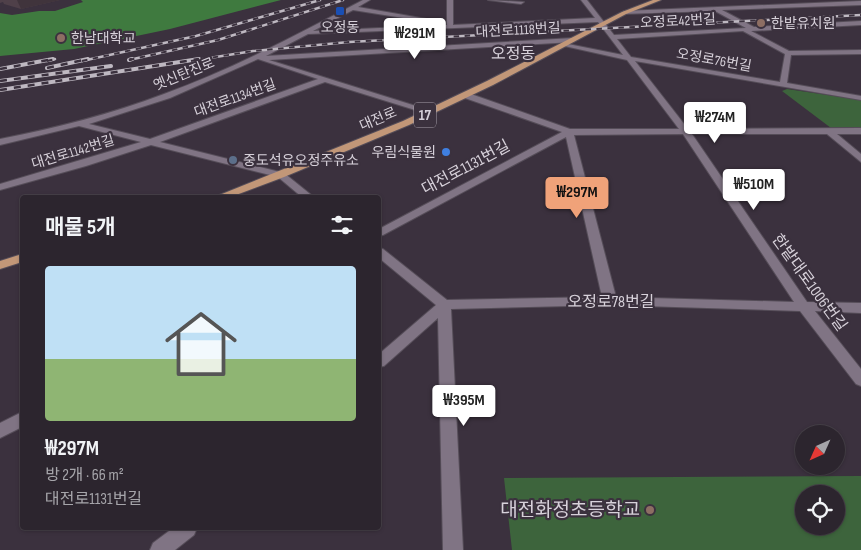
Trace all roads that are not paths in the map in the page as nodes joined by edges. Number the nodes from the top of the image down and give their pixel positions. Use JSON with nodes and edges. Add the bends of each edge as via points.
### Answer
{"nodes":[{"id":1,"x":367,"y":0,"type":"edge"},
{"id":2,"x":450,"y":0,"type":"edge"},
{"id":3,"x":490,"y":0,"type":"edge"},
{"id":4,"x":584,"y":0,"type":"edge"},
{"id":5,"x":644,"y":0,"type":"edge"},
{"id":6,"x":658,"y":0,"type":"edge"},
{"id":7,"x":776,"y":0,"type":"edge"},
{"id":8,"x":521,"y":1,"type":"edge"},
{"id":9,"x":850,"y":2,"type":"edge"},
{"id":10,"x":861,"y":3,"type":"edge"},
{"id":11,"x":830,"y":4,"type":"junction"},
{"id":12,"x":789,"y":6,"type":"junction"},
{"id":13,"x":353,"y":8,"type":"junction"},
{"id":14,"x":524,"y":9,"type":"dead end"},
{"id":15,"x":715,"y":9,"type":"junction"},
{"id":16,"x":845,"y":12,"type":"dead end"},
{"id":17,"x":624,"y":13,"type":"junction"},
{"id":18,"x":527,"y":16,"type":"dead end"},
{"id":19,"x":853,"y":16,"type":"dead end"},
{"id":20,"x":600,"y":22,"type":"junction"},
{"id":21,"x":861,"y":22,"type":"edge"},
{"id":22,"x":530,"y":23,"type":"junction"},
{"id":23,"x":450,"y":25,"type":"junction"},
{"id":24,"x":745,"y":30,"type":"junction"},
{"id":25,"x":755,"y":30,"type":"junction"},
{"id":26,"x":305,"y":34,"type":"junction"},
{"id":27,"x":612,"y":37,"type":"junction"},
{"id":28,"x":573,"y":40,"type":"junction"},
{"id":29,"x":563,"y":45,"type":"junction"},
{"id":30,"x":861,"y":52,"type":"edge"},
{"id":31,"x":788,"y":53,"type":"junction"},
{"id":32,"x":255,"y":58,"type":"junction"},
{"id":33,"x":627,"y":58,"type":"junction"},
{"id":34,"x":325,"y":80,"type":"junction"},
{"id":35,"x":783,"y":85,"type":"junction"},
{"id":36,"x":465,"y":95,"type":"junction"},
{"id":37,"x":861,"y":98,"type":"edge"},
{"id":38,"x":430,"y":112,"type":"junction"},
{"id":39,"x":80,"y":124,"type":"junction"},
{"id":40,"x":861,"y":131,"type":"edge"},
{"id":41,"x":569,"y":132,"type":"junction"},
{"id":42,"x":686,"y":132,"type":"junction"},
{"id":43,"x":830,"y":132,"type":"junction"},
{"id":44,"x":0,"y":142,"type":"edge"},
{"id":45,"x":153,"y":142,"type":"junction"},
{"id":46,"x":861,"y":159,"type":"edge"},
{"id":47,"x":281,"y":175,"type":"junction"},
{"id":48,"x":0,"y":187,"type":"edge"},
{"id":49,"x":225,"y":195,"type":"edge"},
{"id":50,"x":306,"y":195,"type":"edge"},
{"id":51,"x":381,"y":232,"type":"edge"},
{"id":52,"x":381,"y":254,"type":"edge"},
{"id":53,"x":20,"y":259,"type":"edge"},
{"id":54,"x":0,"y":265,"type":"edge"},
{"id":55,"x":610,"y":301,"type":"junction"},
{"id":56,"x":444,"y":305,"type":"junction"},
{"id":57,"x":804,"y":307,"type":"junction"},
{"id":58,"x":861,"y":308,"type":"edge"},
{"id":59,"x":381,"y":360,"type":"edge"},
{"id":60,"x":861,"y":380,"type":"edge"},
{"id":61,"x":20,"y":420,"type":"edge"},
{"id":62,"x":0,"y":431,"type":"edge"},
{"id":63,"x":184,"y":530,"type":"edge"},
{"id":64,"x":160,"y":550,"type":"edge"},
{"id":65,"x":453,"y":550,"type":"edge"}],
"edges":[{"from":1,"to":13,"type":"street","name":"옛신탄진로"},
{"from":2,"to":23,"type":"street"},
{"from":3,"to":8,"type":"street"},
{"from":4,"to":20,"type":"street","name":"한밭대로1006번길"},
{"from":5,"to":17,"type":"main road","name":"대전로","number":"17"},
{"from":6,"to":17,"type":"main road","name":"대전로","number":"17"},
{"from":7,"to":12,"type":"street"},
{"from":8,"to":14,"type":"street"},
{"from":9,"to":10,"type":"street"},
{"from":9,"to":11,"type":"street"},
{"from":11,"to":12,"type":"street"},
{"from":11,"to":16,"type":"street"},
{"from":12,"to":15,"type":"street"},
{"from":13,"to":23,"type":"street"},
{"from":13,"to":26,"type":"street","name":"옛신탄진로"},
{"from":15,"to":17,"type":"street"},
{"from":15,"to":25,"type":"street"},
{"from":17,"to":20,"type":"main road","name":"대전로","number":"17"},
{"from":18,"to":22,"type":"street"},
{"from":19,"to":21,"type":"street"},
{"from":20,"to":22,"type":"street"},
{"from":20,"to":27,"type":"street","name":"한밭대로1006번길"},
{"from":20,"to":28,"type":"main road","name":"대전로","number":"17"},
{"from":21,"to":25,"type":"street","name":"오정로42번길"},
{"from":22,"to":23,"type":"street"},
{"from":23,"to":26,"type":"street"},
{"from":24,"to":25,"type":"street","name":"오정로42번길"},
{"from":24,"to":27,"type":"street","name":"오정로42번길"},
{"from":24,"to":31,"type":"street"},
{"from":26,"to":32,"type":"street","name":"옛신탄진로"},
{"from":27,"to":33,"type":"street","name":"한밭대로1006번길"},
{"from":28,"to":29,"type":"main road","name":"대전로","number":"17"},
{"from":28,"to":32,"type":"street","name":"대전로1118번길"},
{"from":29,"to":33,"type":"street","name":"오정로76번길"},
{"from":29,"to":36,"type":"main road","name":"대전로","number":"17"},
{"from":30,"to":31,"type":"street"},
{"from":31,"to":35,"type":"street"},
{"from":32,"to":34,"type":"street","name":"대전로1134번길"},
{"from":32,"to":39,"type":"street","name":"옛신탄진로","via":[[189,88]]},
{"from":33,"to":35,"type":"street","name":"오정로76번길"},
{"from":33,"to":42,"type":"street","name":"한밭대로1006번길"},
{"from":34,"to":38,"type":"street","name":"대전로1134번길"},
{"from":34,"to":45,"type":"street","name":"대전로1134번길"},
{"from":35,"to":37,"type":"street","name":"오정로76번길"},
{"from":36,"to":38,"type":"main road","name":"대전로","number":"17"},
{"from":36,"to":41,"type":"street","name":"대전로1131번길"},
{"from":38,"to":47,"type":"main road","name":"대전로","number":"17"},
{"from":39,"to":44,"type":"street","name":"옛신탄진로"},
{"from":39,"to":45,"type":"street","name":"대전로1142번길"},
{"from":40,"to":43,"type":"street","name":"대전로1131번길"},
{"from":41,"to":42,"type":"street","name":"대전로1131번길"},
{"from":41,"to":51,"type":"street","name":"대전로1131번길"},
{"from":41,"to":55,"type":"street"},
{"from":42,"to":43,"type":"street","name":"대전로1131번길"},
{"from":42,"to":57,"type":"street","name":"한밭대로1006번길"},
{"from":43,"to":46,"type":"street"},
{"from":45,"to":47,"type":"street","name":"대전로1142번길"},
{"from":45,"to":48,"type":"street","name":"대전로1142번길","via":[[60,172]]},
{"from":47,"to":49,"type":"main road","name":"대전로","number":"17"},
{"from":47,"to":50,"type":"street"},
{"from":52,"to":56,"type":"street"},
{"from":53,"to":54,"type":"main road"},
{"from":55,"to":56,"type":"street","name":"오정로78번길"},
{"from":55,"to":57,"type":"street","name":"오정로78번길"},
{"from":56,"to":59,"type":"street"},
{"from":56,"to":65,"type":"street"},
{"from":57,"to":58,"type":"street","name":"오정로78번길"},
{"from":57,"to":60,"type":"street","name":"한밭대로1006번길"},
{"from":61,"to":62,"type":"street"},
{"from":63,"to":64,"type":"street"}]}
